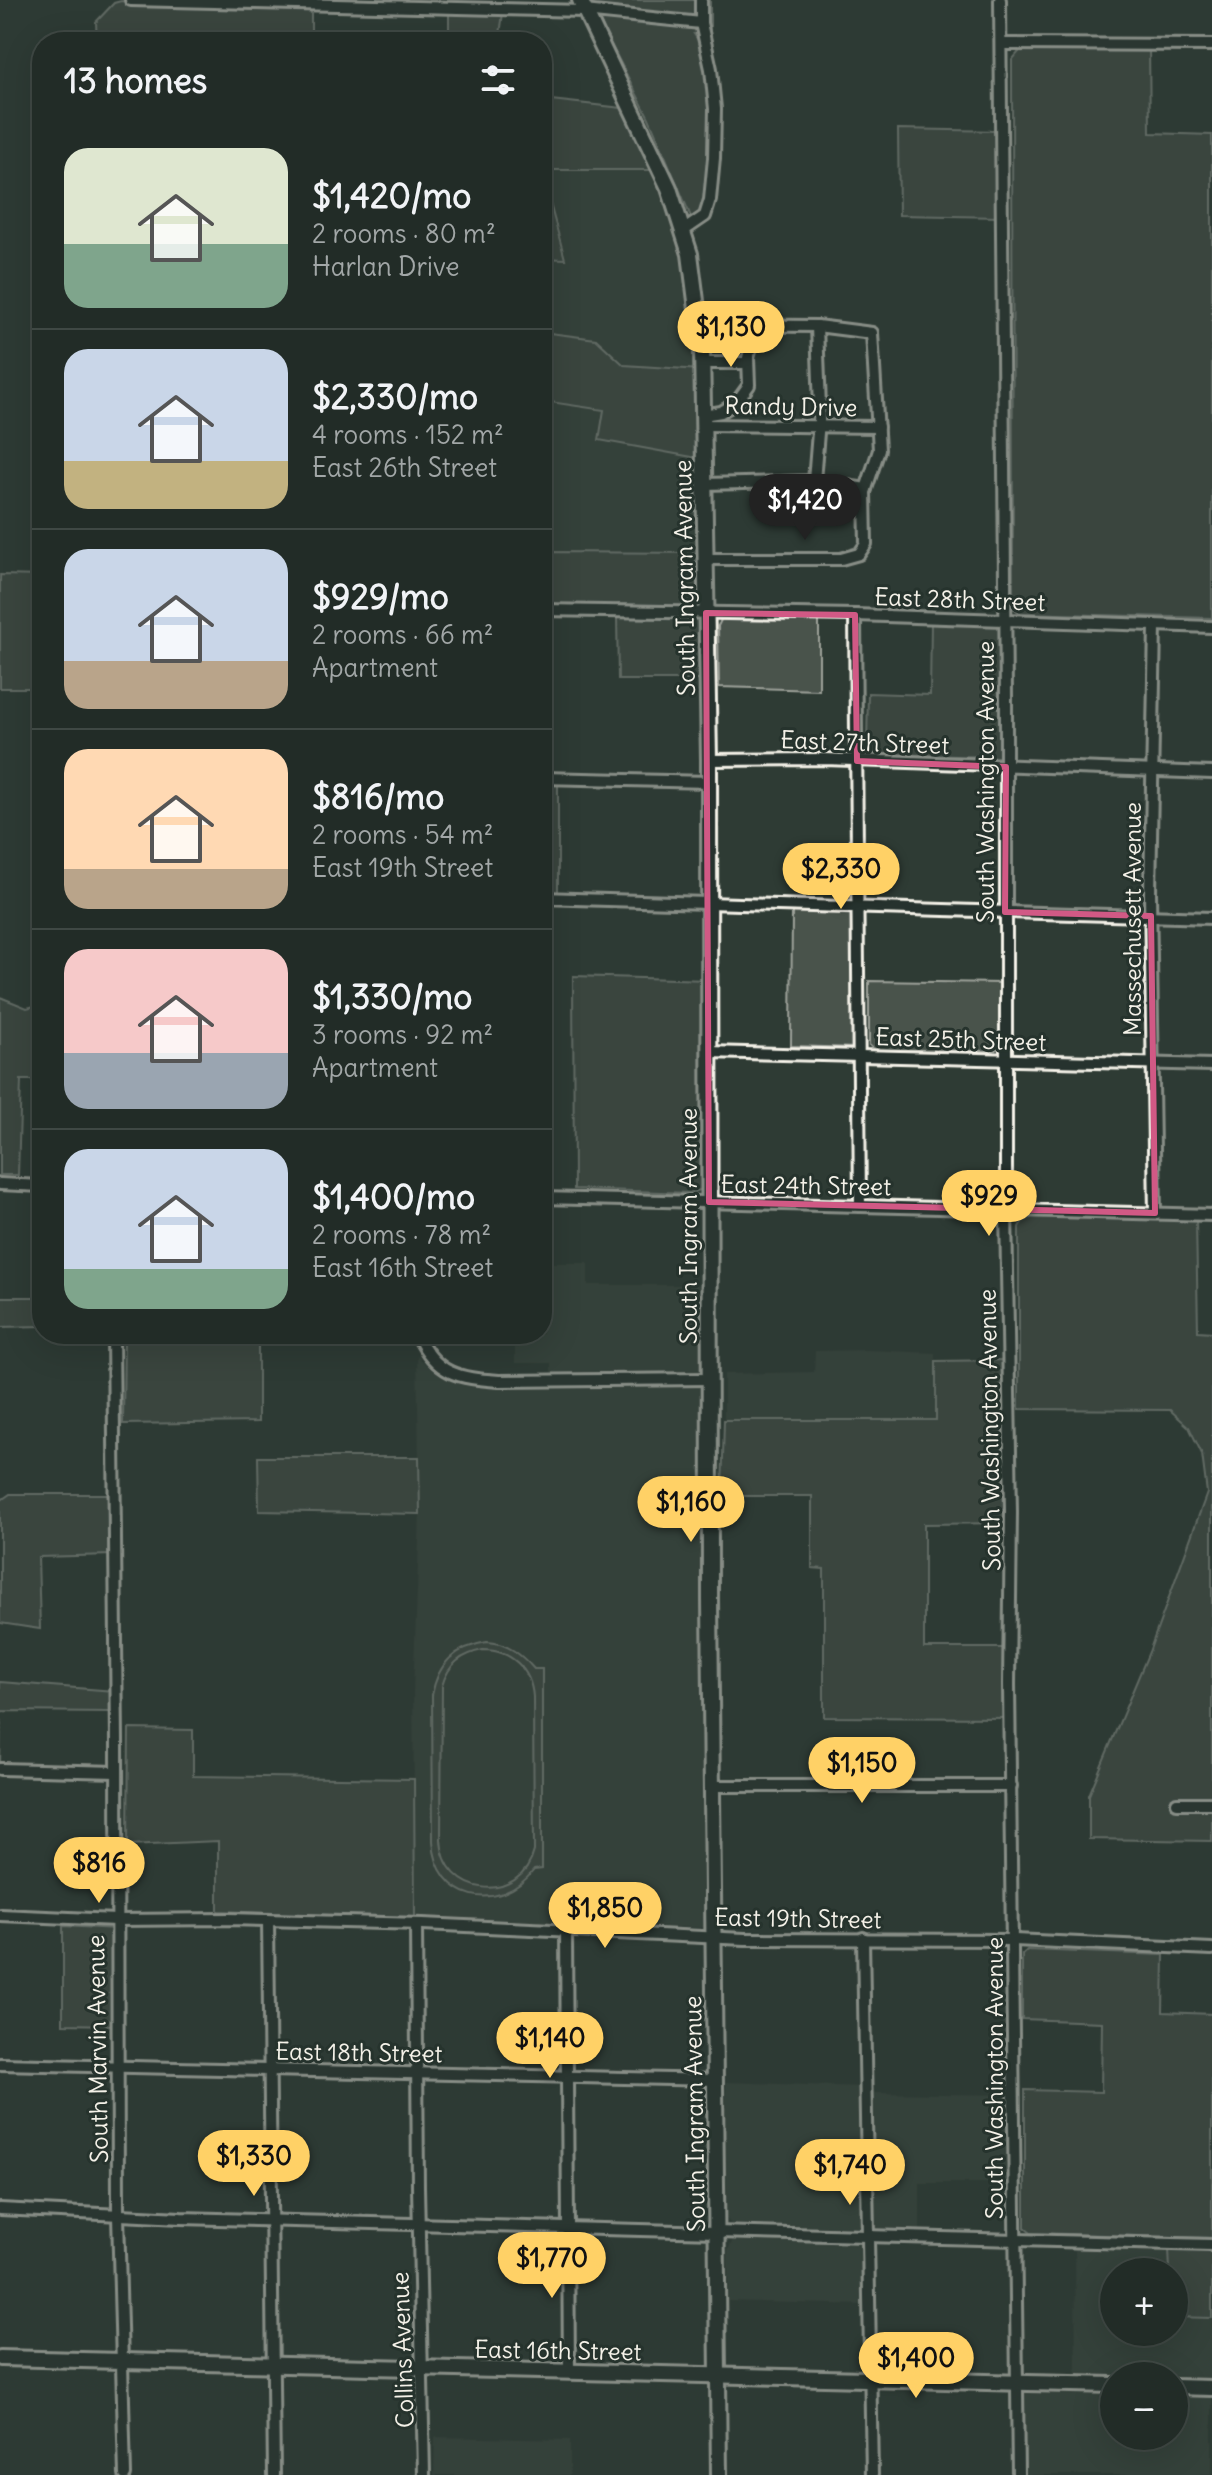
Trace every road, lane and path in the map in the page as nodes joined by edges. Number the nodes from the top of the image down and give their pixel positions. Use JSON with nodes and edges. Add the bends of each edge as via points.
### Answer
{"nodes":[{"id":1,"x":132,"y":0,"type":"edge"},
{"id":2,"x":701,"y":0,"type":"edge"},
{"id":3,"x":1000,"y":0,"type":"edge"},
{"id":4,"x":260,"y":2,"type":"edge"},
{"id":5,"x":387,"y":3,"type":"edge"},
{"id":6,"x":582,"y":5,"type":"edge"},
{"id":7,"x":701,"y":23,"type":"junction"},
{"id":8,"x":1001,"y":44,"type":"junction"},
{"id":9,"x":1212,"y":45,"type":"edge"},
{"id":10,"x":683,"y":231,"type":"junction"},
{"id":11,"x":700,"y":325,"type":"junction"},
{"id":12,"x":758,"y":325,"type":"junction"},
{"id":13,"x":817,"y":326,"type":"junction"},
{"id":14,"x":702,"y":363,"type":"junction"},
{"id":15,"x":748,"y":363,"type":"junction"},
{"id":16,"x":703,"y":420,"type":"junction"},
{"id":17,"x":819,"y":427,"type":"junction"},
{"id":18,"x":878,"y":427,"type":"junction"},
{"id":19,"x":814,"y":481,"type":"junction"},
{"id":20,"x":705,"y":484,"type":"junction"},
{"id":21,"x":866,"y":489,"type":"junction"},
{"id":22,"x":706,"y":559,"type":"junction"},
{"id":23,"x":552,"y":610,"type":"edge"},
{"id":24,"x":706,"y":613,"type":"junction"},
{"id":25,"x":855,"y":615,"type":"junction"},
{"id":26,"x":1005,"y":620,"type":"junction"},
{"id":27,"x":1155,"y":625,"type":"junction"},
{"id":28,"x":1212,"y":627,"type":"edge"},
{"id":29,"x":709,"y":760,"type":"junction"},
{"id":30,"x":857,"y":761,"type":"junction"},
{"id":31,"x":1006,"y":767,"type":"junction"},
{"id":32,"x":1152,"y":772,"type":"junction"},
{"id":33,"x":1212,"y":773,"type":"edge"},
{"id":34,"x":552,"y":778,"type":"edge"},
{"id":35,"x":709,"y":782,"type":"junction"},
{"id":36,"x":552,"y":898,"type":"edge"},
{"id":37,"x":708,"y":903,"type":"junction"},
{"id":38,"x":858,"y":907,"type":"junction"},
{"id":39,"x":1005,"y":912,"type":"junction"},
{"id":40,"x":1151,"y":916,"type":"junction"},
{"id":41,"x":1212,"y":918,"type":"edge"},
{"id":42,"x":709,"y":1052,"type":"junction"},
{"id":43,"x":859,"y":1057,"type":"junction"},
{"id":44,"x":1005,"y":1061,"type":"junction"},
{"id":45,"x":1153,"y":1064,"type":"junction"},
{"id":46,"x":1212,"y":1065,"type":"edge"},
{"id":47,"x":0,"y":1184,"type":"edge"},
{"id":48,"x":32,"y":1186,"type":"edge"},
{"id":49,"x":552,"y":1198,"type":"edge"},
{"id":50,"x":709,"y":1202,"type":"junction"},
{"id":51,"x":860,"y":1206,"type":"junction"},
{"id":52,"x":1006,"y":1210,"type":"junction"},
{"id":53,"x":1155,"y":1213,"type":"junction"},
{"id":54,"x":1212,"y":1215,"type":"edge"},
{"id":55,"x":113,"y":1344,"type":"edge"},
{"id":56,"x":421,"y":1344,"type":"edge"},
{"id":57,"x":711,"y":1379,"type":"junction"},
{"id":58,"x":0,"y":1769,"type":"edge"},
{"id":59,"x":117,"y":1772,"type":"junction"},
{"id":60,"x":712,"y":1786,"type":"junction"},
{"id":61,"x":1011,"y":1786,"type":"junction"},
{"id":62,"x":1177,"y":1803,"type":"dead end"},
{"id":63,"x":1212,"y":1803,"type":"edge"},
{"id":64,"x":0,"y":1915,"type":"edge"},
{"id":65,"x":116,"y":1920,"type":"junction"},
{"id":66,"x":268,"y":1920,"type":"junction"},
{"id":67,"x":416,"y":1924,"type":"junction"},
{"id":68,"x":566,"y":1932,"type":"junction"},
{"id":69,"x":713,"y":1937,"type":"junction"},
{"id":70,"x":863,"y":1938,"type":"junction"},
{"id":71,"x":1014,"y":1940,"type":"junction"},
{"id":72,"x":1212,"y":1949,"type":"edge"},
{"id":73,"x":0,"y":2064,"type":"edge"},
{"id":74,"x":119,"y":2067,"type":"junction"},
{"id":75,"x":269,"y":2070,"type":"junction"},
{"id":76,"x":417,"y":2073,"type":"junction"},
{"id":77,"x":567,"y":2077,"type":"junction"},
{"id":78,"x":716,"y":2080,"type":"junction"},
{"id":79,"x":0,"y":2209,"type":"edge"},
{"id":80,"x":118,"y":2215,"type":"junction"},
{"id":81,"x":271,"y":2221,"type":"junction"},
{"id":82,"x":419,"y":2224,"type":"junction"},
{"id":83,"x":569,"y":2229,"type":"junction"},
{"id":84,"x":718,"y":2233,"type":"junction"},
{"id":85,"x":868,"y":2235,"type":"junction"},
{"id":86,"x":1015,"y":2239,"type":"junction"},
{"id":87,"x":1212,"y":2245,"type":"edge"},
{"id":88,"x":0,"y":2358,"type":"edge"},
{"id":89,"x":122,"y":2361,"type":"junction"},
{"id":90,"x":273,"y":2365,"type":"junction"},
{"id":91,"x":422,"y":2369,"type":"junction"},
{"id":92,"x":569,"y":2372,"type":"junction"},
{"id":93,"x":718,"y":2376,"type":"junction"},
{"id":94,"x":871,"y":2380,"type":"junction"},
{"id":95,"x":1017,"y":2383,"type":"junction"},
{"id":96,"x":1100,"y":2385,"type":"edge"},
{"id":97,"x":1188,"y":2387,"type":"edge"},
{"id":98,"x":1212,"y":2388,"type":"edge"},
{"id":99,"x":125,"y":2475,"type":"edge"},
{"id":100,"x":274,"y":2475,"type":"edge"},
{"id":101,"x":424,"y":2475,"type":"edge"},
{"id":102,"x":719,"y":2475,"type":"edge"},
{"id":103,"x":872,"y":2475,"type":"edge"},
{"id":104,"x":1018,"y":2475,"type":"edge"}],
"edges":[{"from":1,"to":4,"type":"street"},
{"from":2,"to":7,"type":"street"},
{"from":3,"to":8,"type":"street","name":"South Washington Avenue"},
{"from":4,"to":5,"type":"street"},
{"from":5,"to":6,"type":"street"},
{"from":6,"to":7,"type":"street"},
{"from":6,"to":10,"type":"main road","name":"South Ingram Avenue","via":[[669,188]]},
{"from":7,"to":10,"type":"street","via":[[715,109],[714,158],[705,216]]},
{"from":8,"to":9,"type":"street"},
{"from":8,"to":26,"type":"street","name":"South Washington Avenue"},
{"from":10,"to":11,"type":"main road","name":"South Ingram Avenue"},
{"from":11,"to":12,"type":"street"},
{"from":11,"to":14,"type":"main road","name":"South Ingram Avenue"},
{"from":12,"to":13,"type":"street"},
{"from":12,"to":15,"type":"street"},
{"from":13,"to":17,"type":"street"},
{"from":13,"to":18,"type":"street","via":[[872,333]]},
{"from":14,"to":15,"type":"street"},
{"from":14,"to":16,"type":"main road","name":"South Ingram Avenue"},
{"from":15,"to":16,"type":"street","via":[[749,385],[736,403]]},
{"from":16,"to":17,"type":"street","name":"Randy Drive"},
{"from":16,"to":20,"type":"main road","name":"South Ingram Avenue"},
{"from":17,"to":18,"type":"street","name":"Randy Drive"},
{"from":17,"to":19,"type":"street"},
{"from":18,"to":21,"type":"street","via":[[879,450]]},
{"from":19,"to":20,"type":"street"},
{"from":19,"to":21,"type":"street"},
{"from":20,"to":22,"type":"main road","name":"South Ingram Avenue"},
{"from":21,"to":22,"type":"street","via":[[866,544],[859,554],[841,559]]},
{"from":22,"to":24,"type":"main road","name":"South Ingram Avenue"},
{"from":23,"to":24,"type":"street"},
{"from":24,"to":25,"type":"street","name":"East 28th Street"},
{"from":24,"to":29,"type":"main road","name":"South Ingram Avenue"},
{"from":25,"to":26,"type":"street","name":"East 28th Street"},
{"from":25,"to":30,"type":"street"},
{"from":26,"to":27,"type":"street","name":"East 28th Street"},
{"from":26,"to":31,"type":"street","name":"South Washington Avenue"},
{"from":27,"to":28,"type":"street","name":"East 28th Street"},
{"from":27,"to":32,"type":"street","name":"Massechusett Avenue"},
{"from":29,"to":30,"type":"street","name":"East 27th Street"},
{"from":29,"to":35,"type":"main road","name":"South Ingram Avenue"},
{"from":30,"to":31,"type":"street","name":"East 27th Street"},
{"from":30,"to":38,"type":"street"},
{"from":31,"to":32,"type":"street","name":"East 27th Street"},
{"from":31,"to":39,"type":"street","name":"South Washington Avenue"},
{"from":32,"to":33,"type":"street","name":"East 27th Street"},
{"from":32,"to":40,"type":"street","name":"Massechusett Avenue"},
{"from":34,"to":35,"type":"street"},
{"from":35,"to":37,"type":"main road","name":"South Ingram Avenue"},
{"from":36,"to":37,"type":"street"},
{"from":37,"to":38,"type":"street"},
{"from":37,"to":42,"type":"main road","name":"South Ingram Avenue"},
{"from":38,"to":39,"type":"street"},
{"from":38,"to":43,"type":"street"},
{"from":39,"to":40,"type":"street"},
{"from":39,"to":44,"type":"street","name":"South Washington Avenue"},
{"from":40,"to":41,"type":"street"},
{"from":40,"to":45,"type":"street","name":"Massechusett Avenue"},
{"from":42,"to":43,"type":"street","name":"East 25th Street"},
{"from":42,"to":50,"type":"main road","name":"South Ingram Avenue"},
{"from":43,"to":44,"type":"street","name":"East 25th Street"},
{"from":43,"to":51,"type":"street"},
{"from":44,"to":45,"type":"street","name":"East 25th Street"},
{"from":44,"to":52,"type":"street","name":"South Washington Avenue"},
{"from":45,"to":46,"type":"street","name":"East 25th Street"},
{"from":45,"to":53,"type":"street","name":"Massechusett Avenue"},
{"from":47,"to":48,"type":"street"},
{"from":49,"to":50,"type":"street","name":"East 24th Street"},
{"from":50,"to":51,"type":"street","name":"East 24th Street"},
{"from":50,"to":57,"type":"main road","name":"South Ingram Avenue"},
{"from":51,"to":52,"type":"street","name":"East 24th Street"},
{"from":52,"to":53,"type":"street","name":"East 24th Street"},
{"from":52,"to":61,"type":"street","name":"South Washington Avenue"},
{"from":53,"to":54,"type":"street","name":"East 24th Street"},
{"from":55,"to":59,"type":"street","name":"South Marvin Avenue"},
{"from":56,"to":57,"type":"street","via":[[445,1372],[469,1379]]},
{"from":57,"to":60,"type":"main road","name":"South Ingram Avenue"},
{"from":58,"to":59,"type":"street"},
{"from":59,"to":65,"type":"street","name":"South Marvin Avenue"},
{"from":60,"to":61,"type":"street"},
{"from":60,"to":69,"type":"main road","name":"South Ingram Avenue"},
{"from":61,"to":71,"type":"street","name":"South Washington Avenue"},
{"from":62,"to":63,"type":"street"},
{"from":64,"to":65,"type":"street","name":"East 19th Street"},
{"from":65,"to":66,"type":"street","name":"East 19th Street"},
{"from":65,"to":74,"type":"street","name":"South Marvin Avenue"},
{"from":66,"to":67,"type":"street","name":"East 19th Street"},
{"from":66,"to":75,"type":"street"},
{"from":67,"to":68,"type":"street","name":"East 19th Street"},
{"from":67,"to":76,"type":"street","name":"Collins Avenue"},
{"from":68,"to":69,"type":"street","name":"East 19th Street"},
{"from":68,"to":77,"type":"street"},
{"from":69,"to":70,"type":"street","name":"East 19th Street"},
{"from":69,"to":78,"type":"main road","name":"South Ingram Avenue"},
{"from":70,"to":71,"type":"street","name":"East 19th Street"},
{"from":70,"to":85,"type":"street"},
{"from":71,"to":72,"type":"street","name":"East 19th Street"},
{"from":71,"to":86,"type":"street","name":"South Washington Avenue"},
{"from":73,"to":74,"type":"street","name":"East 18th Street"},
{"from":74,"to":75,"type":"street","name":"East 18th Street"},
{"from":74,"to":80,"type":"street","name":"South Marvin Avenue"},
{"from":75,"to":76,"type":"street","name":"East 18th Street"},
{"from":75,"to":81,"type":"street"},
{"from":76,"to":77,"type":"street","name":"East 18th Street"},
{"from":76,"to":82,"type":"street","name":"Collins Avenue"},
{"from":77,"to":78,"type":"street","name":"East 18th Street"},
{"from":77,"to":83,"type":"street"},
{"from":78,"to":84,"type":"main road","name":"South Ingram Avenue"},
{"from":79,"to":80,"type":"street"},
{"from":80,"to":81,"type":"street"},
{"from":80,"to":89,"type":"street","name":"South Marvin Avenue"},
{"from":81,"to":82,"type":"street"},
{"from":81,"to":90,"type":"street"},
{"from":82,"to":83,"type":"street"},
{"from":82,"to":91,"type":"street","name":"Collins Avenue"},
{"from":83,"to":84,"type":"street"},
{"from":83,"to":92,"type":"street"},
{"from":84,"to":85,"type":"street"},
{"from":84,"to":93,"type":"main road","name":"South Ingram Avenue"},
{"from":85,"to":86,"type":"street"},
{"from":85,"to":94,"type":"street"},
{"from":86,"to":87,"type":"street"},
{"from":86,"to":95,"type":"street","name":"South Washington Avenue"},
{"from":88,"to":89,"type":"main road","name":"East 16th Street"},
{"from":89,"to":90,"type":"main road","name":"East 16th Street"},
{"from":89,"to":99,"type":"street","name":"South Marvin Avenue"},
{"from":90,"to":91,"type":"main road","name":"East 16th Street"},
{"from":90,"to":100,"type":"street"},
{"from":91,"to":92,"type":"main road","name":"East 16th Street"},
{"from":91,"to":101,"type":"street","name":"Collins Avenue"},
{"from":92,"to":93,"type":"main road","name":"East 16th Street"},
{"from":93,"to":94,"type":"main road","name":"East 16th Street"},
{"from":93,"to":102,"type":"main road","name":"South Ingram Avenue"},
{"from":94,"to":95,"type":"main road","name":"East 16th Street"},
{"from":94,"to":103,"type":"street"},
{"from":95,"to":96,"type":"main road","name":"East 16th Street"},
{"from":95,"to":104,"type":"street","name":"South Washington Avenue"},
{"from":97,"to":98,"type":"main road"}]}
